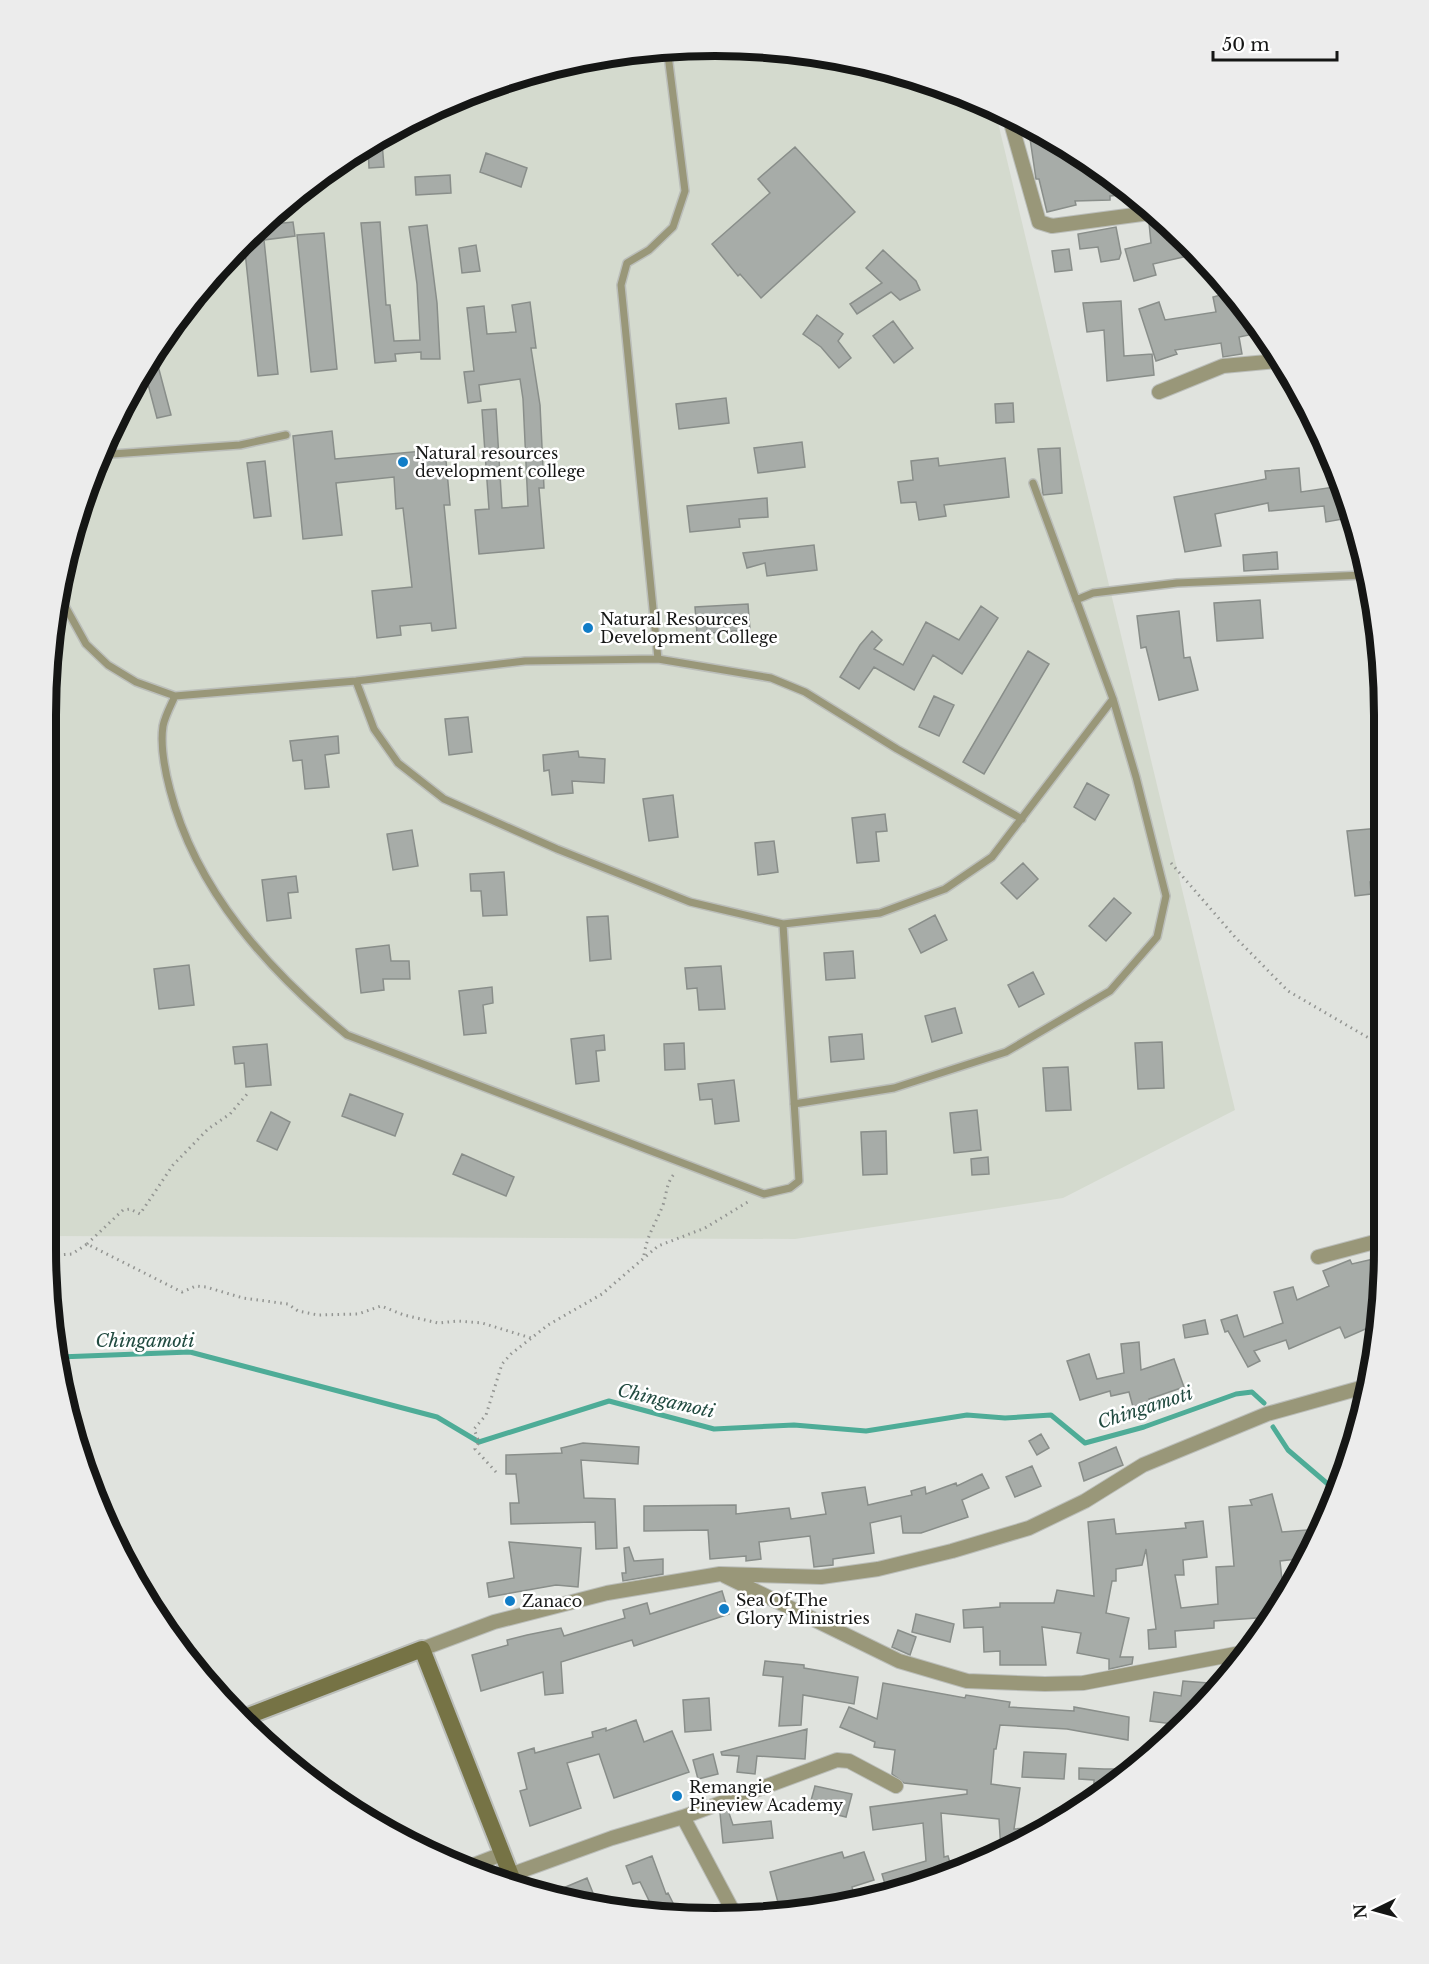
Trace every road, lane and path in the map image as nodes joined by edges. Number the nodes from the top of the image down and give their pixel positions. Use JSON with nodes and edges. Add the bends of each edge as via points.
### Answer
{"nodes":[{"id":1,"x":667,"y":57,"type":"edge"},
{"id":2,"x":1012,"y":126,"type":"edge"},
{"id":3,"x":1143,"y":214,"type":"edge"},
{"id":4,"x":1270,"y":362,"type":"edge"},
{"id":5,"x":1159,"y":392,"type":"dead end"},
{"id":6,"x":286,"y":435,"type":"dead end"},
{"id":7,"x":109,"y":454,"type":"edge"},
{"id":8,"x":1033,"y":483,"type":"dead end"},
{"id":9,"x":1358,"y":575,"type":"edge"},
{"id":10,"x":1076,"y":600,"type":"junction"},
{"id":11,"x":65,"y":607,"type":"edge"},
{"id":12,"x":658,"y":659,"type":"junction"},
{"id":13,"x":356,"y":681,"type":"junction"},
{"id":14,"x":175,"y":696,"type":"junction"},
{"id":15,"x":1113,"y":699,"type":"junction"},
{"id":16,"x":1022,"y":819,"type":"junction"},
{"id":17,"x":1153,"y":843,"type":"junction"},
{"id":18,"x":783,"y":924,"type":"junction"},
{"id":19,"x":1374,"y":1041,"type":"edge"},
{"id":20,"x":248,"y":1093,"type":"dead end"},
{"id":21,"x":794,"y":1104,"type":"junction"},
{"id":22,"x":683,"y":1163,"type":"junction"},
{"id":23,"x":764,"y":1194,"type":"junction"},
{"id":24,"x":1374,"y":1242,"type":"edge"},
{"id":25,"x":87,"y":1244,"type":"junction"},
{"id":26,"x":56,"y":1255,"type":"edge"},
{"id":27,"x":644,"y":1257,"type":"junction"},
{"id":28,"x":1318,"y":1257,"type":"dead end"},
{"id":29,"x":531,"y":1338,"type":"junction"},
{"id":30,"x":1358,"y":1389,"type":"edge"},
{"id":31,"x":496,"y":1472,"type":"dead end"},
{"id":32,"x":720,"y":1574,"type":"junction"},
{"id":33,"x":422,"y":1649,"type":"junction"},
{"id":34,"x":1234,"y":1654,"type":"edge"},
{"id":35,"x":250,"y":1715,"type":"edge"},
{"id":36,"x":896,"y":1786,"type":"dead end"},
{"id":37,"x":683,"y":1817,"type":"junction"},
{"id":38,"x":502,"y":1854,"type":"junction"},
{"id":39,"x":477,"y":1864,"type":"edge"},
{"id":40,"x":512,"y":1876,"type":"edge"},
{"id":41,"x":517,"y":1878,"type":"edge"},
{"id":42,"x":731,"y":1908,"type":"edge"}],
"edges":[{"from":1,"to":12,"type":"lane","via":[[685,191],[673,227],[649,250],[627,263],[621,285]]},
{"from":2,"to":3,"type":"street","via":[[1039,222],[1052,226]]},
{"from":4,"to":5,"type":"street","via":[[1222,366]]},
{"from":6,"to":7,"type":"lane","via":[[240,446]]},
{"from":8,"to":10,"type":"lane"},
{"from":9,"to":10,"type":"lane","via":[[1177,583],[1094,593]]},
{"from":10,"to":15,"type":"lane"},
{"from":11,"to":14,"type":"lane","via":[[86,644],[108,665],[136,682]]},
{"from":12,"to":13,"type":"lane","via":[[525,661]]},
{"from":12,"to":16,"type":"lane","via":[[771,678],[805,692]]},
{"from":13,"to":14,"type":"lane"},
{"from":13,"to":18,"type":"lane","via":[[374,729],[398,763],[444,799],[690,902]]},
{"from":14,"to":22,"type":"lane","via":[[163,726],[165,769],[191,848],[226,909],[267,962],[302,998],[347,1035]]},
{"from":15,"to":16,"type":"lane"},
{"from":15,"to":17,"type":"lane"},
{"from":16,"to":18,"type":"lane","via":[[992,857],[945,889],[880,914]]},
{"from":17,"to":19,"type":"path","via":[[1288,991]]},
{"from":17,"to":21,"type":"lane","via":[[1166,896],[1157,937],[1110,991],[1006,1052],[894,1088]]},
{"from":18,"to":21,"type":"lane"},
{"from":20,"to":25,"type":"path","via":[[173,1165],[140,1214],[123,1210]]},
{"from":21,"to":23,"type":"lane","via":[[799,1181],[790,1188]]},
{"from":22,"to":23,"type":"lane"},
{"from":22,"to":27,"type":"path","via":[[667,1183]]},
{"from":23,"to":27,"type":"path","via":[[705,1228],[658,1246]]},
{"from":24,"to":28,"type":"street"},
{"from":25,"to":26,"type":"path","via":[[72,1254]]},
{"from":25,"to":29,"type":"path","via":[[183,1292],[196,1286],[206,1287],[243,1298],[288,1304],[298,1311],[318,1315],[358,1314],[381,1306],[404,1316],[438,1323],[482,1323]]},
{"from":27,"to":29,"type":"path","via":[[602,1294]]},
{"from":29,"to":31,"type":"path","via":[[502,1364],[486,1415],[474,1429],[480,1442],[475,1449]]},
{"from":30,"to":32,"type":"street","via":[[1267,1414],[1143,1466],[1029,1528],[878,1569],[820,1577]]},
{"from":32,"to":33,"type":"street","via":[[546,1607]]},
{"from":32,"to":34,"type":"street","via":[[899,1661],[967,1681],[1083,1683]]},
{"from":33,"to":35,"type":"main road"},
{"from":33,"to":38,"type":"main road"},
{"from":36,"to":37,"type":"street","via":[[849,1761],[837,1760]]},
{"from":37,"to":41,"type":"street","via":[[612,1838]]},
{"from":37,"to":42,"type":"street"},
{"from":38,"to":39,"type":"street"},
{"from":38,"to":40,"type":"main road"}]}
